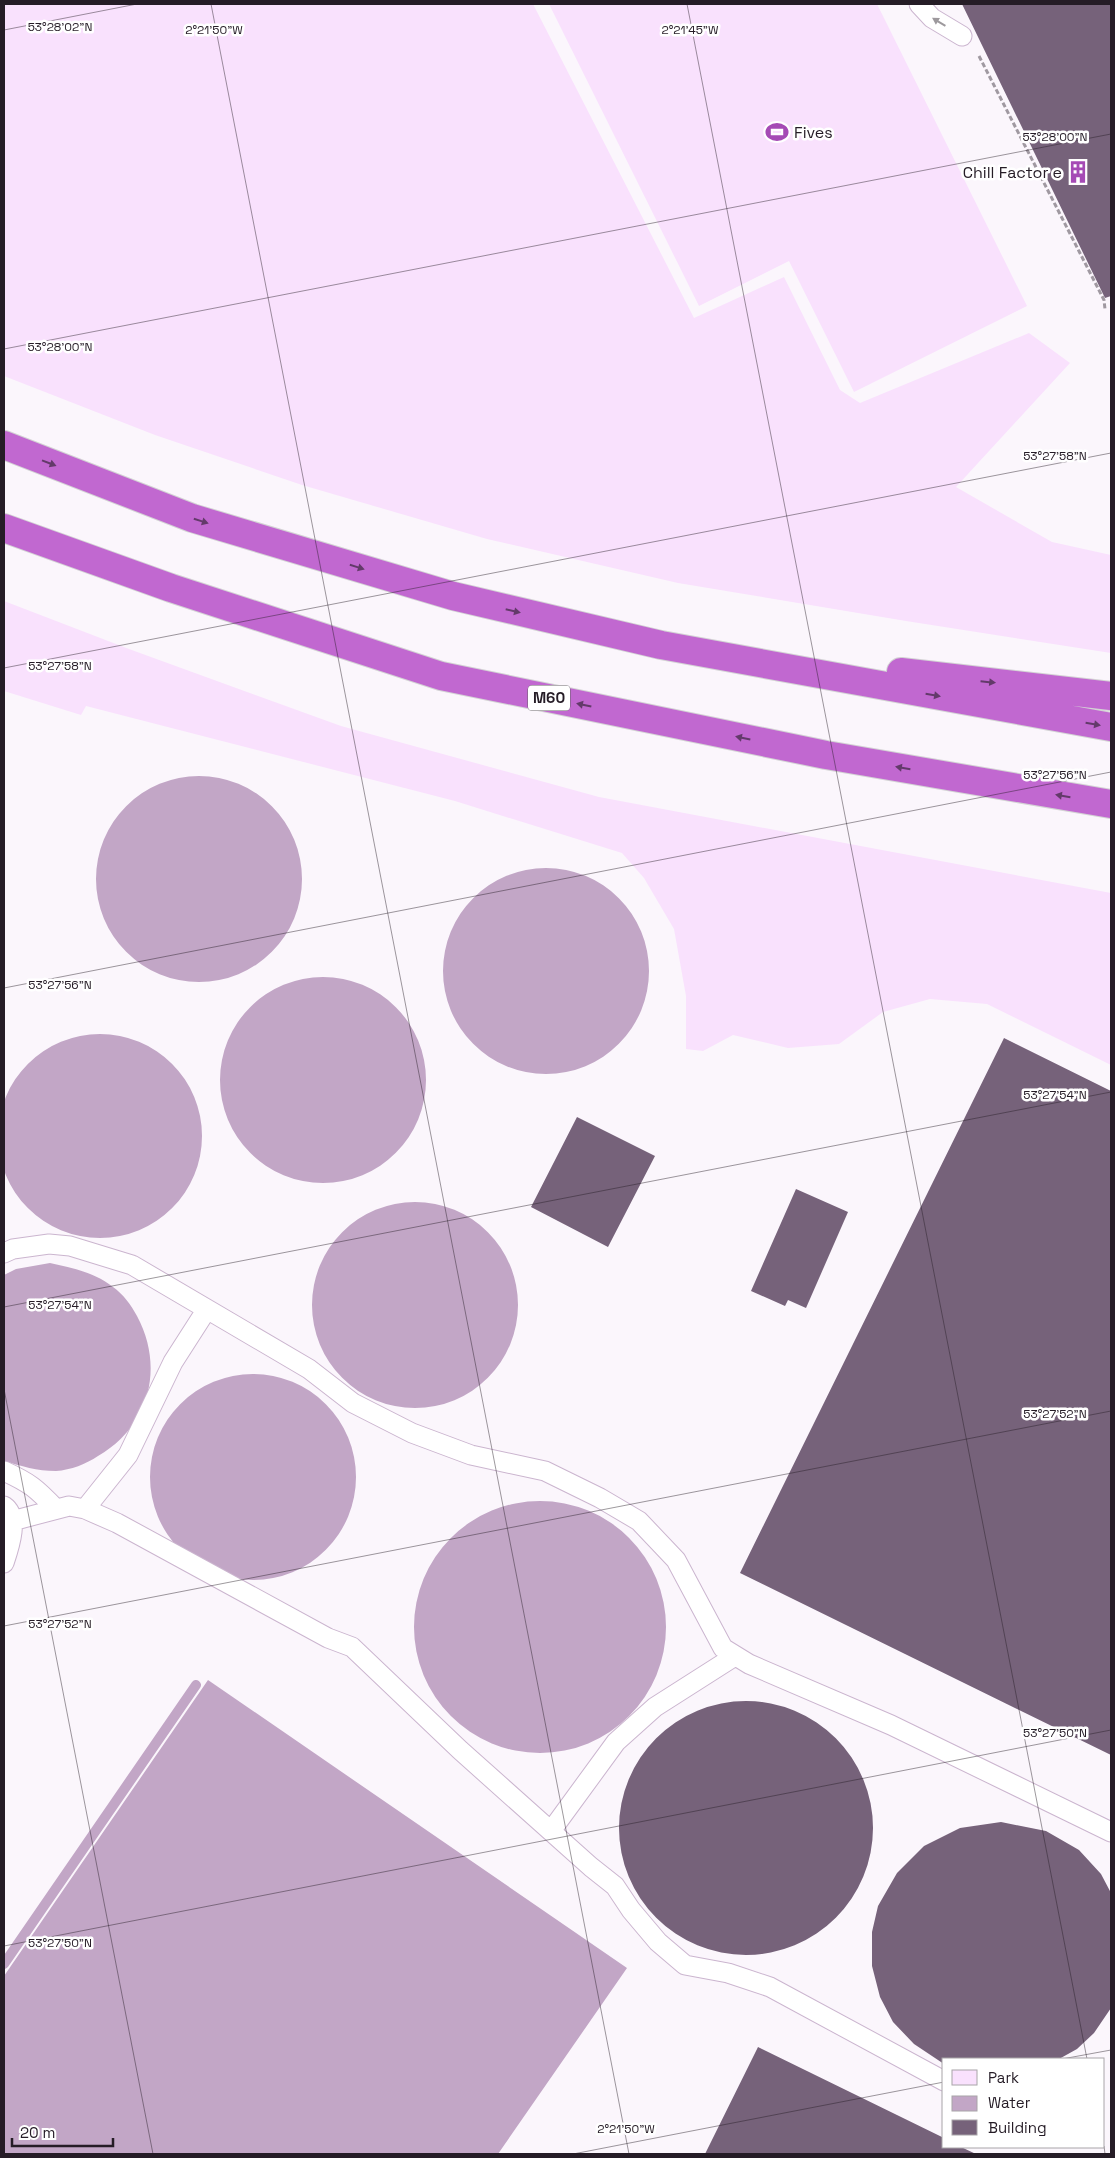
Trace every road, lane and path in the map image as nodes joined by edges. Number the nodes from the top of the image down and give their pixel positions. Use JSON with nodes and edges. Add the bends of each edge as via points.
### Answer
{"nodes":[{"id":1,"x":919,"y":4,"type":"edge"},
{"id":2,"x":962,"y":36,"type":"dead end"},
{"id":3,"x":978,"y":52,"type":"dead end"},
{"id":4,"x":1105,"y":309,"type":"dead end"},
{"id":5,"x":4,"y":445,"type":"edge"},
{"id":6,"x":4,"y":528,"type":"edge"},
{"id":7,"x":661,"y":645,"type":"junction"},
{"id":8,"x":1111,"y":696,"type":"edge"},
{"id":9,"x":1111,"y":728,"type":"edge"},
{"id":10,"x":1111,"y":804,"type":"edge"},
{"id":11,"x":4,"y":1253,"type":"edge"},
{"id":12,"x":207,"y":1309,"type":"junction"},
{"id":13,"x":4,"y":1471,"type":"edge"},
{"id":14,"x":56,"y":1509,"type":"junction"},
{"id":15,"x":85,"y":1509,"type":"junction"},
{"id":16,"x":8,"y":1514,"type":"edge"},
{"id":17,"x":4,"y":1563,"type":"edge"},
{"id":18,"x":735,"y":1656,"type":"junction"},
{"id":19,"x":550,"y":1831,"type":"junction"},
{"id":20,"x":1111,"y":1832,"type":"edge"},
{"id":21,"x":942,"y":2080,"type":"edge"}],
"edges":[{"from":2,"to":1,"type":"lane","one_way":true,"via":[[932,18]]},
{"from":3,"to":4,"type":"path","via":[[1104,300]]},
{"from":5,"to":7,"type":"highway","one_way":true,"via":[[201,521],[453,596]]},
{"from":10,"to":6,"type":"highway","number":"M60","one_way":true,"via":[[826,755],[441,676],[171,588]]},
{"from":7,"to":8,"type":"highway","one_way":true},
{"from":7,"to":9,"type":"highway","one_way":true},
{"from":11,"to":12,"type":"lane","via":[[49,1244],[97,1253],[132,1265]]},
{"from":12,"to":15,"type":"lane","via":[[173,1362],[128,1455]]},
{"from":12,"to":18,"type":"lane","via":[[309,1369],[353,1404],[412,1433],[471,1454],[545,1471],[639,1522],[676,1560],[722,1648]]},
{"from":13,"to":14,"type":"lane","via":[[36,1488]]},
{"from":14,"to":15,"type":"lane","via":[[69,1506]]},
{"from":14,"to":16,"type":"lane"},
{"from":15,"to":19,"type":"lane","via":[[117,1523],[328,1638],[352,1647]]},
{"from":16,"to":17,"type":"lane","via":[[10,1547]]},
{"from":18,"to":19,"type":"lane","via":[[655,1707],[616,1742]]},
{"from":18,"to":20,"type":"lane","via":[[891,1725]]},
{"from":19,"to":21,"type":"lane","via":[[615,1886],[658,1942],[685,1965],[728,1972],[770,1988]]}]}
